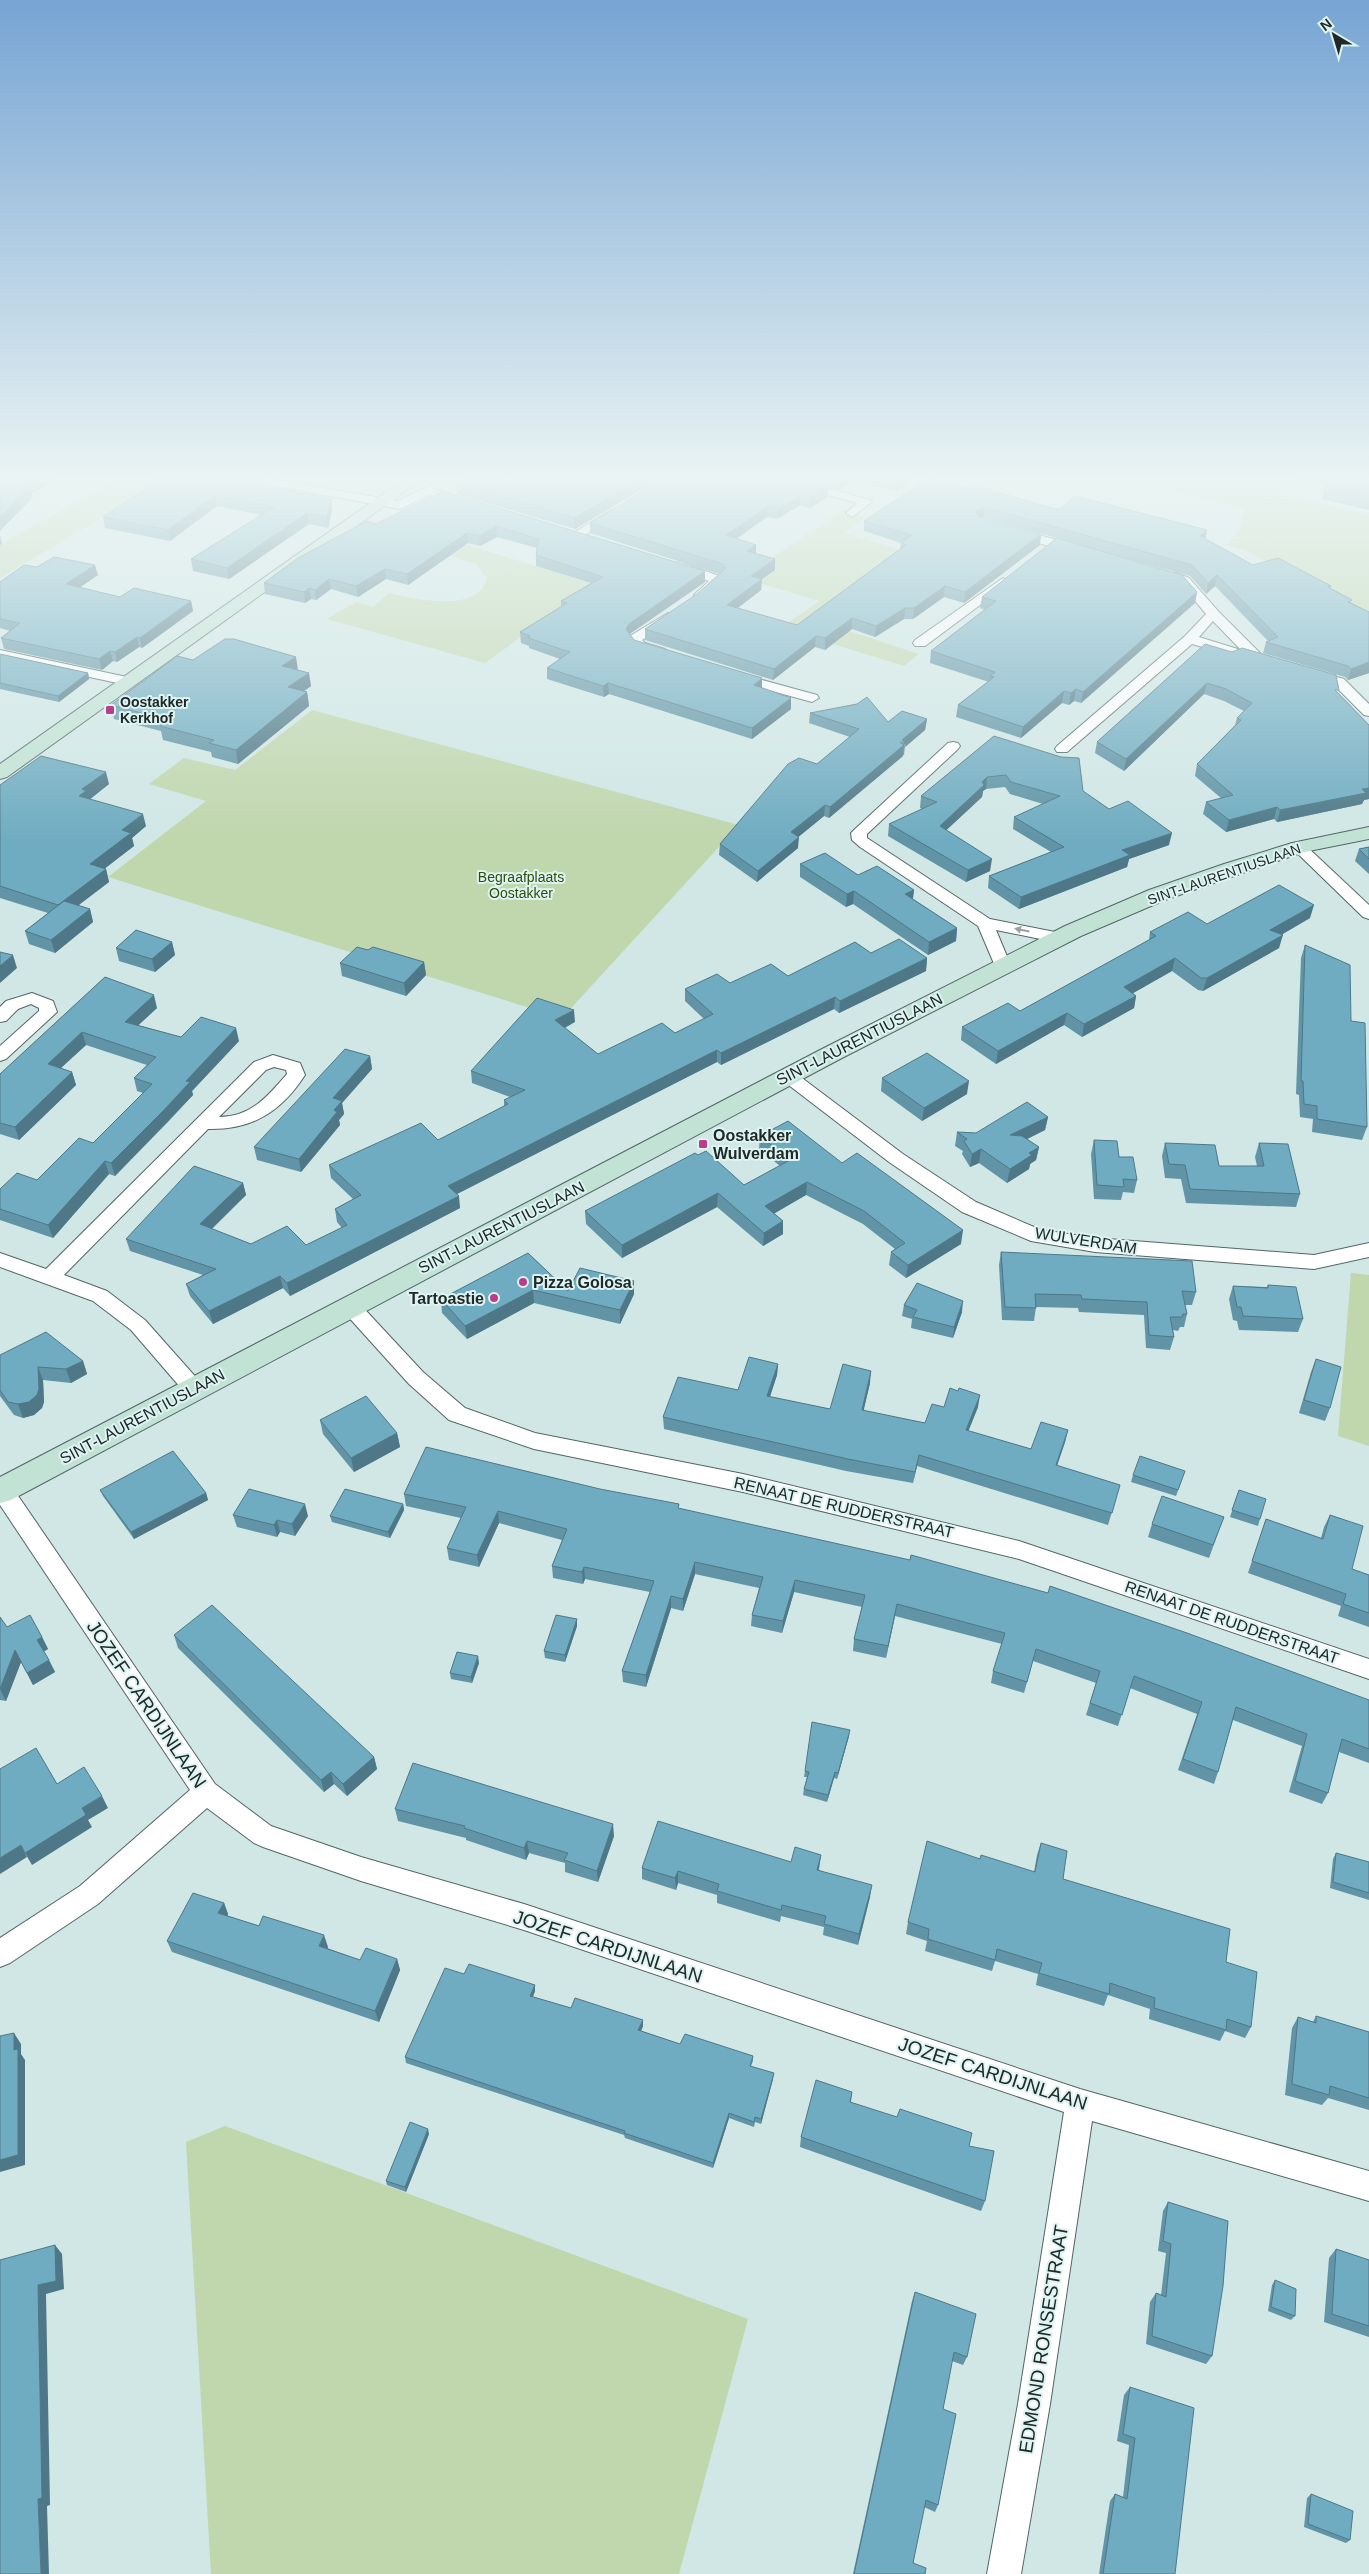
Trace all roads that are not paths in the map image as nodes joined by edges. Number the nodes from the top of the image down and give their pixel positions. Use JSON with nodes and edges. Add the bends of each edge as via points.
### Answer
{"nodes":[{"id":1,"x":243,"y":599,"type":"edge"},
{"id":2,"x":980,"y":599,"type":"edge"},
{"id":3,"x":1200,"y":599,"type":"edge"},
{"id":4,"x":676,"y":612,"type":"edge"},
{"id":5,"x":1212,"y":614,"type":"junction"},
{"id":6,"x":1190,"y":639,"type":"junction"},
{"id":7,"x":920,"y":643,"type":"dead end"},
{"id":8,"x":0,"y":654,"type":"edge"},
{"id":9,"x":673,"y":656,"type":"edge"},
{"id":10,"x":1256,"y":658,"type":"junction"},
{"id":11,"x":1285,"y":667,"type":"edge"},
{"id":12,"x":1304,"y":672,"type":"edge"},
{"id":13,"x":722,"y":673,"type":"edge"},
{"id":14,"x":127,"y":681,"type":"junction"},
{"id":15,"x":812,"y":698,"type":"dead end"},
{"id":16,"x":1369,"y":712,"type":"edge"},
{"id":17,"x":953,"y":746,"type":"dead end"},
{"id":18,"x":1062,"y":749,"type":"dead end"},
{"id":19,"x":0,"y":773,"type":"edge"},
{"id":20,"x":1369,"y":833,"type":"edge"},
{"id":21,"x":1299,"y":847,"type":"junction"},
{"id":22,"x":1369,"y":914,"type":"edge"},
{"id":23,"x":985,"y":923,"type":"junction"},
{"id":24,"x":1060,"y":938,"type":"junction"},
{"id":25,"x":1003,"y":966,"type":"junction"},
{"id":26,"x":0,"y":1016,"type":"edge"},
{"id":27,"x":0,"y":1055,"type":"edge"},
{"id":28,"x":788,"y":1076,"type":"junction"},
{"id":29,"x":204,"y":1123,"type":"junction"},
{"id":30,"x":1369,"y":1250,"type":"edge"},
{"id":31,"x":0,"y":1260,"type":"edge"},
{"id":32,"x":50,"y":1277,"type":"junction"},
{"id":33,"x":350,"y":1306,"type":"junction"},
{"id":34,"x":194,"y":1389,"type":"junction"},
{"id":35,"x":1,"y":1491,"type":"edge"},
{"id":36,"x":1369,"y":1669,"type":"edge"},
{"id":37,"x":206,"y":1792,"type":"junction"},
{"id":38,"x":0,"y":1954,"type":"edge"},
{"id":39,"x":1080,"y":2103,"type":"junction"},
{"id":40,"x":1369,"y":2186,"type":"edge"},
{"id":41,"x":1004,"y":2574,"type":"edge"}],
"edges":[{"from":1,"to":14,"type":"street"},
{"from":2,"to":7,"type":"street"},
{"from":3,"to":5,"type":"street"},
{"from":4,"to":9,"type":"street","via":[[635,639],[640,646]]},
{"from":5,"to":6,"type":"street"},
{"from":5,"to":10,"type":"street"},
{"from":6,"to":10,"type":"street"},
{"from":6,"to":18,"type":"street"},
{"from":8,"to":14,"type":"street"},
{"from":10,"to":11,"type":"street"},
{"from":12,"to":16,"type":"street","via":[[1339,682]]},
{"from":13,"to":15,"type":"street"},
{"from":14,"to":19,"type":"street"},
{"from":17,"to":23,"type":"street","via":[[863,827],[859,833],[860,840]]},
{"from":20,"to":21,"type":"street","name":"SINT-LAURENTIUSLAAN"},
{"from":21,"to":22,"type":"street"},
{"from":21,"to":24,"type":"street","name":"SINT-LAURENTIUSLAAN","via":[[1157,895]]},
{"from":24,"to":23,"type":"street","one_way":true},
{"from":23,"to":25,"type":"street"},
{"from":24,"to":25,"type":"street","name":"SINT-LAURENTIUSLAAN"},
{"from":25,"to":28,"type":"street","name":"SINT-LAURENTIUSLAAN"},
{"from":26,"to":27,"type":"street","via":[[12,1005],[32,998],[47,1004],[48,1012]]},
{"from":28,"to":30,"type":"street","name":"WULVERDAM","via":[[896,1158],[968,1207],[1038,1236],[1096,1245],[1314,1262]]},
{"from":28,"to":33,"type":"street","name":"SINT-LAURENTIUSLAAN"},
{"from":29,"to":29,"type":"street","via":[[260,1066],[273,1061],[294,1067],[296,1074],[254,1118],[230,1125]]},
{"from":29,"to":32,"type":"street"},
{"from":31,"to":32,"type":"street"},
{"from":32,"to":34,"type":"street","via":[[100,1296],[138,1325]]},
{"from":33,"to":34,"type":"street","name":"SINT-LAURENTIUSLAAN"},
{"from":33,"to":36,"type":"street","name":"RENAAT DE RUDDERSTRAAT","via":[[416,1378],[457,1414],[534,1441],[742,1482],[1019,1550]]},
{"from":34,"to":35,"type":"street","name":"SINT-LAURENTIUSLAAN"},
{"from":35,"to":37,"type":"street","name":"JOZEF CARDIJNLAAN"},
{"from":37,"to":38,"type":"street","via":[[89,1895]]},
{"from":37,"to":39,"type":"street","name":"JOZEF CARDIJNLAAN","via":[[263,1835],[361,1870],[524,1918]]},
{"from":39,"to":40,"type":"street","name":"JOZEF CARDIJNLAAN"},
{"from":39,"to":41,"type":"street","name":"EDMOND RONSESTRAAT","via":[[1034,2404]]}]}
